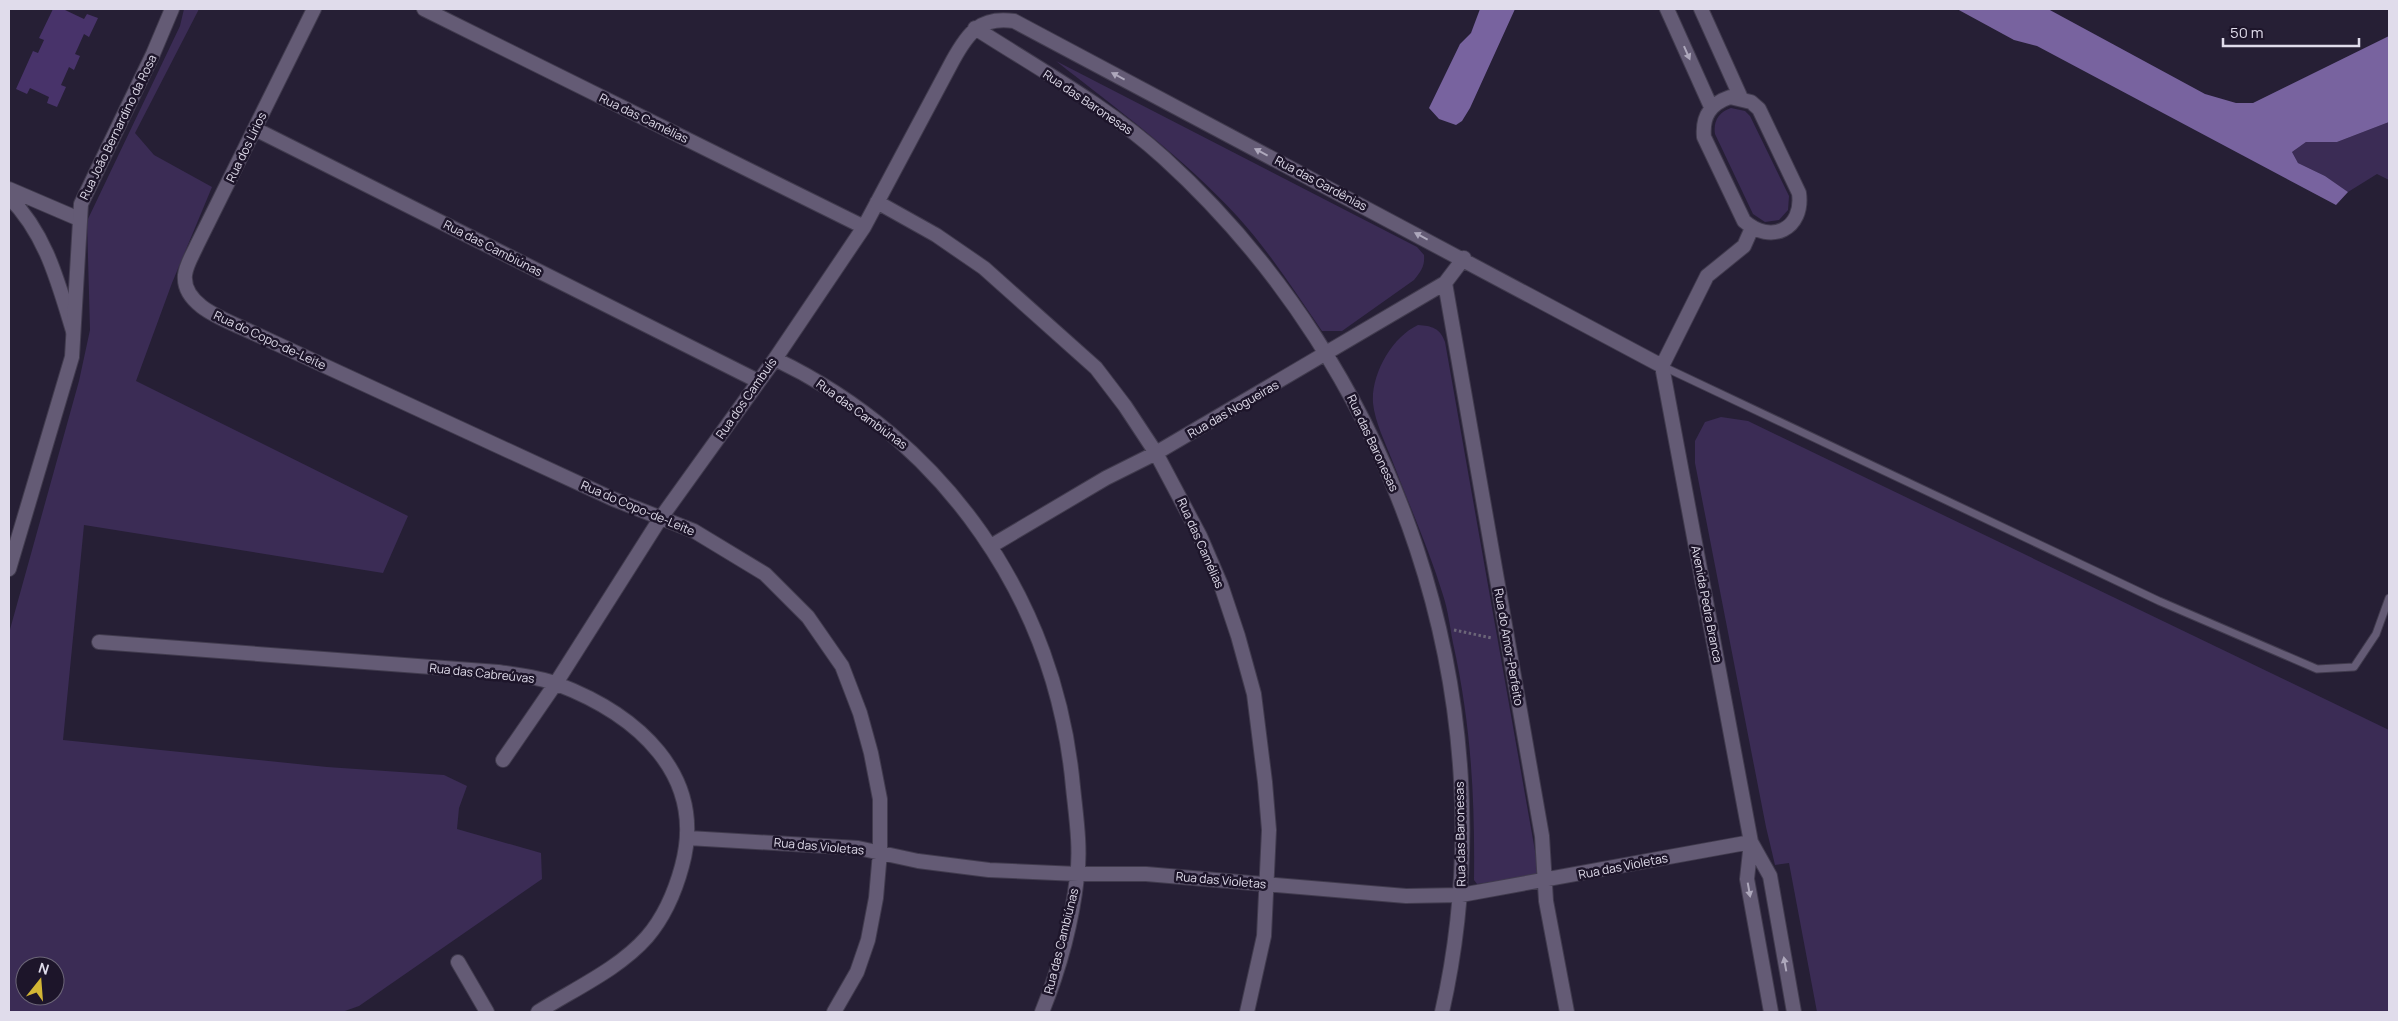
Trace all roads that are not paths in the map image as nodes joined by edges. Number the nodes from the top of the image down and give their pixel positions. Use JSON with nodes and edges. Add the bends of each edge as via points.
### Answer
{"nodes":[{"id":1,"x":172,"y":9,"type":"edge"},
{"id":2,"x":314,"y":9,"type":"edge"},
{"id":3,"x":424,"y":9,"type":"edge"},
{"id":4,"x":1667,"y":9,"type":"edge"},
{"id":5,"x":1701,"y":9,"type":"edge"},
{"id":6,"x":975,"y":28,"type":"junction"},
{"id":7,"x":1741,"y":98,"type":"junction"},
{"id":8,"x":1711,"y":107,"type":"junction"},
{"id":9,"x":255,"y":128,"type":"junction"},
{"id":10,"x":9,"y":189,"type":"edge"},
{"id":11,"x":9,"y":197,"type":"edge"},
{"id":12,"x":877,"y":202,"type":"junction"},
{"id":13,"x":79,"y":219,"type":"junction"},
{"id":14,"x":864,"y":227,"type":"junction"},
{"id":15,"x":1752,"y":228,"type":"junction"},
{"id":16,"x":1464,"y":258,"type":"junction"},
{"id":17,"x":1445,"y":283,"type":"junction"},
{"id":18,"x":185,"y":288,"type":"joint"},
{"id":19,"x":73,"y":331,"type":"junction"},
{"id":20,"x":1327,"y":354,"type":"junction"},
{"id":21,"x":774,"y":358,"type":"junction"},
{"id":22,"x":1662,"y":366,"type":"junction"},
{"id":23,"x":758,"y":381,"type":"junction"},
{"id":24,"x":1156,"y":454,"type":"junction"},
{"id":25,"x":660,"y":519,"type":"junction"},
{"id":26,"x":991,"y":546,"type":"junction"},
{"id":27,"x":9,"y":568,"type":"edge"},
{"id":28,"x":2389,"y":598,"type":"edge"},
{"id":29,"x":99,"y":642,"type":"dead end"},
{"id":30,"x":556,"y":683,"type":"junction"},
{"id":31,"x":503,"y":760,"type":"dead end"},
{"id":32,"x":688,"y":838,"type":"junction"},
{"id":33,"x":1751,"y":842,"type":"junction"},
{"id":34,"x":880,"y":852,"type":"junction"},
{"id":35,"x":1078,"y":874,"type":"junction"},
{"id":36,"x":1544,"y":881,"type":"junction"},
{"id":37,"x":1268,"y":884,"type":"junction"},
{"id":38,"x":1461,"y":895,"type":"junction"},
{"id":39,"x":458,"y":962,"type":"dead end"},
{"id":40,"x":487,"y":1012,"type":"edge"},
{"id":41,"x":538,"y":1012,"type":"edge"},
{"id":42,"x":834,"y":1012,"type":"edge"},
{"id":43,"x":1042,"y":1012,"type":"edge"},
{"id":44,"x":1247,"y":1012,"type":"edge"},
{"id":45,"x":1442,"y":1012,"type":"edge"},
{"id":46,"x":1567,"y":1012,"type":"edge"},
{"id":47,"x":1771,"y":1012,"type":"edge"},
{"id":48,"x":1794,"y":1012,"type":"edge"}],
"edges":[{"from":1,"to":13,"type":"street","name":"Rua João Bernardino da Rosa","via":[[81,204]]},
{"from":2,"to":9,"type":"street","name":"Rua dos Lírios"},
{"from":3,"to":14,"type":"street","name":"Rua das Camélias"},
{"from":4,"to":8,"type":"street","one_way":true},
{"from":5,"to":7,"type":"street"},
{"from":6,"to":12,"type":"street","name":"Rua dos Cambuís","via":[[966,36]]},
{"from":16,"to":6,"type":"street","name":"Rua das Gardênias","one_way":true,"via":[[1014,21],[1002,20]]},
{"from":6,"to":20,"type":"street","name":"Rua das Baronesas","via":[[1123,124],[1164,158],[1250,248]]},
{"from":7,"to":8,"type":"street","via":[[1730,97]]},
{"from":7,"to":15,"type":"street","via":[[1759,110],[1799,193],[1800,204],[1798,214],[1784,230],[1774,233]]},
{"from":8,"to":15,"type":"street","via":[[1704,121],[1704,137],[1744,221]]},
{"from":9,"to":18,"type":"street","name":"Rua dos Lírios","via":[[194,252],[185,273]]},
{"from":9,"to":23,"type":"street","name":"Rua das Cambiúnas"},
{"from":10,"to":13,"type":"street"},
{"from":11,"to":19,"type":"street","via":[[36,231],[50,257]]},
{"from":12,"to":14,"type":"street","name":"Rua dos Cambuís"},
{"from":12,"to":24,"type":"street","name":"Rua das Camélias","via":[[968,257],[1096,368]]},
{"from":13,"to":19,"type":"street","name":"Rua João Bernardino da Rosa"},
{"from":14,"to":21,"type":"street","name":"Rua dos Cambuís"},
{"from":15,"to":22,"type":"street","via":[[1744,246],[1707,276]]},
{"from":16,"to":17,"type":"street","name":"Rua das Nogueiras"},
{"from":16,"to":22,"type":"street","name":"Rua das Gardênias"},
{"from":17,"to":20,"type":"street","name":"Rua das Nogueiras"},
{"from":17,"to":36,"type":"street","name":"Rua do Amor-Perfeito","via":[[1542,836]]},
{"from":18,"to":25,"type":"street","name":"Rua do Copo-de-Leite","via":[[200,306],[249,331]]},
{"from":19,"to":27,"type":"street","name":"Rua João Bernardino da Rosa","via":[[72,357]]},
{"from":20,"to":24,"type":"street","name":"Rua das Nogueiras"},
{"from":20,"to":38,"type":"street","name":"Rua das Baronesas","via":[[1357,404],[1391,477],[1421,558],[1439,628],[1460,767]]},
{"from":21,"to":23,"type":"street","name":"Rua dos Cambuís"},
{"from":21,"to":26,"type":"street","name":"Rua das Cambiúnas","via":[[811,376],[901,441],[938,477]]},
{"from":22,"to":28,"type":"lane","via":[[2159,601],[2317,669],[2354,667],[2376,634]]},
{"from":22,"to":33,"type":"street","name":"Avenida Pedra Branca"},
{"from":23,"to":25,"type":"street","name":"Rua dos Cambuís"},
{"from":24,"to":26,"type":"street","name":"Rua das Nogueiras","via":[[1106,478]]},
{"from":24,"to":37,"type":"street","name":"Rua das Camélias","via":[[1200,536],[1221,585],[1254,694],[1265,782]]},
{"from":25,"to":30,"type":"street","name":"Rua dos Cambuís"},
{"from":25,"to":34,"type":"street","name":"Rua do Copo-de-Leite","via":[[694,531],[765,574],[808,617],[842,666],[871,753],[880,799]]},
{"from":26,"to":35,"type":"street","name":"Rua das Cambiúnas","via":[[1027,614],[1059,703],[1071,760]]},
{"from":29,"to":30,"type":"street","name":"Rua das Cabreúvas","via":[[498,672]]},
{"from":30,"to":31,"type":"street","name":"Rua dos Cambuís"},
{"from":30,"to":32,"type":"street","name":"Rua das Cabreúvas","via":[[609,708],[646,736],[674,774],[683,796]]},
{"from":32,"to":34,"type":"street","name":"Rua das Violetas","via":[[820,844]]},
{"from":32,"to":41,"type":"street","name":"Rua das Cabreúvas","via":[[668,905],[646,938],[602,972]]},
{"from":33,"to":36,"type":"street","name":"Rua das Violetas"},
{"from":33,"to":47,"type":"street","name":"Avenida Pedra Branca","one_way":true,"via":[[1747,880]]},
{"from":48,"to":33,"type":"street","name":"Avenida Pedra Branca","one_way":true,"via":[[1770,876]]},
{"from":34,"to":35,"type":"street","name":"Rua das Violetas","via":[[918,861],[989,870]]},
{"from":34,"to":42,"type":"street","name":"Rua do Copo-de-Leite","via":[[868,940],[857,972]]},
{"from":35,"to":37,"type":"street","name":"Rua das Violetas","via":[[1146,874]]},
{"from":35,"to":43,"type":"street","name":"Rua das Cambiúnas","via":[[1061,953]]},
{"from":36,"to":38,"type":"street","name":"Rua das Violetas"},
{"from":36,"to":46,"type":"street","name":"Rua do Amor-Perfeito"},
{"from":37,"to":38,"type":"street","name":"Rua das Violetas","via":[[1406,896]]},
{"from":37,"to":44,"type":"street","name":"Rua das Camélias","via":[[1264,936]]},
{"from":38,"to":45,"type":"street","name":"Rua das Baronesas"},
{"from":39,"to":40,"type":"street"}]}
